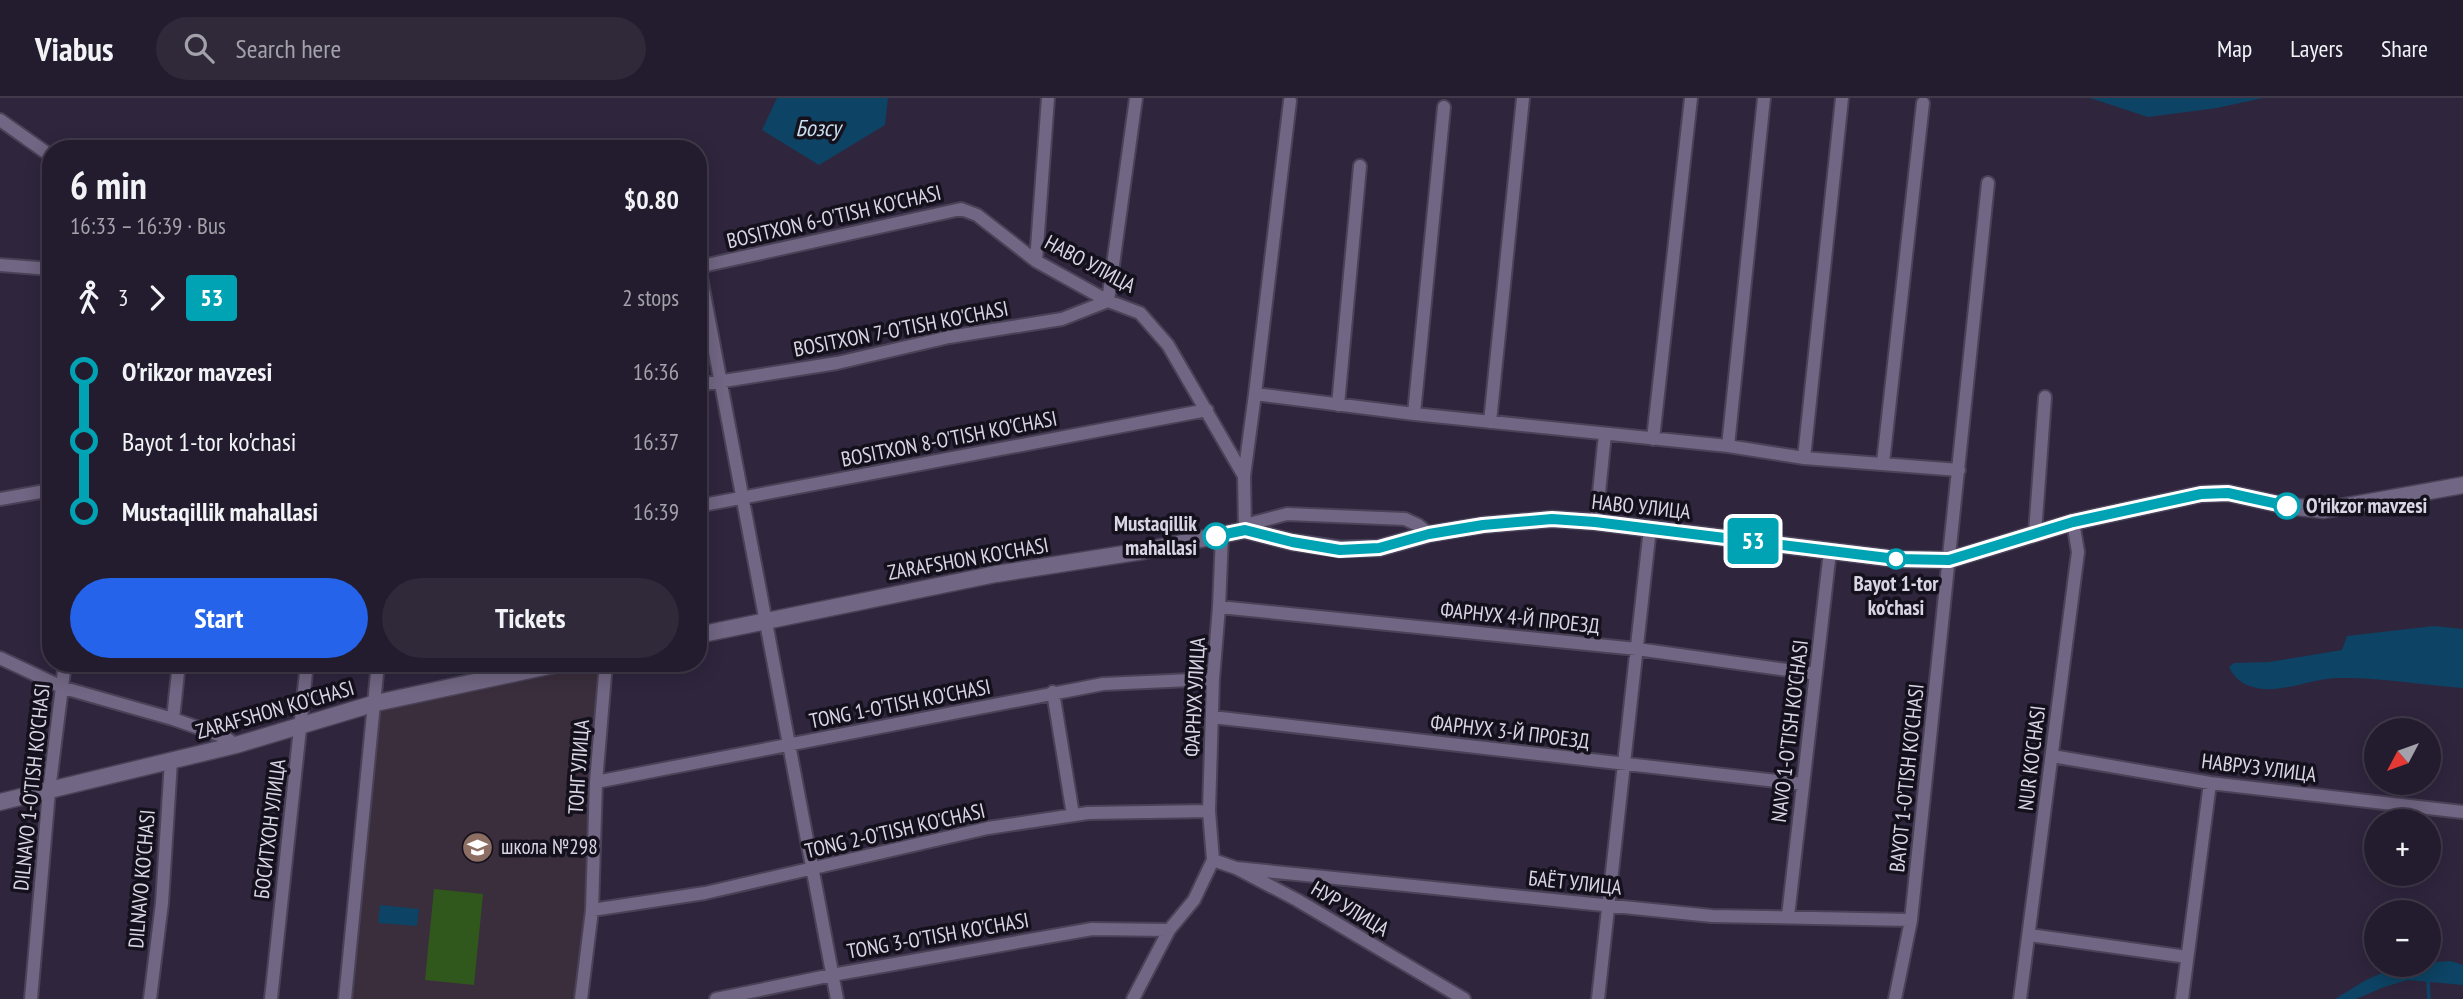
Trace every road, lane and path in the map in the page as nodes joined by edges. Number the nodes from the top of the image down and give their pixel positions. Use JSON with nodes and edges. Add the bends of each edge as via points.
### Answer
{"nodes":[{"id":1,"x":1048,"y":98,"type":"edge"},
{"id":2,"x":1136,"y":98,"type":"edge"},
{"id":3,"x":1523,"y":98,"type":"edge"},
{"id":4,"x":1691,"y":98,"type":"edge"},
{"id":5,"x":1764,"y":98,"type":"edge"},
{"id":6,"x":1842,"y":98,"type":"edge"},
{"id":7,"x":1290,"y":101,"type":"dead end"},
{"id":8,"x":1923,"y":103,"type":"dead end"},
{"id":9,"x":1444,"y":107,"type":"dead end"},
{"id":10,"x":0,"y":120,"type":"edge"},
{"id":11,"x":42,"y":150,"type":"edge"},
{"id":12,"x":1360,"y":166,"type":"dead end"},
{"id":13,"x":1988,"y":183,"type":"dead end"},
{"id":14,"x":977,"y":215,"type":"joint"},
{"id":15,"x":1036,"y":261,"type":"junction"},
{"id":16,"x":0,"y":265,"type":"edge"},
{"id":17,"x":707,"y":265,"type":"edge"},
{"id":18,"x":42,"y":269,"type":"edge"},
{"id":19,"x":1108,"y":301,"type":"junction"},
{"id":20,"x":707,"y":308,"type":"edge"},
{"id":21,"x":721,"y":381,"type":"junction"},
{"id":22,"x":707,"y":383,"type":"edge"},
{"id":23,"x":1255,"y":394,"type":"junction"},
{"id":24,"x":2045,"y":397,"type":"dead end"},
{"id":25,"x":1338,"y":405,"type":"junction"},
{"id":26,"x":1207,"y":410,"type":"junction"},
{"id":27,"x":1414,"y":414,"type":"junction"},
{"id":28,"x":1490,"y":422,"type":"junction"},
{"id":29,"x":1605,"y":434,"type":"junction"},
{"id":30,"x":1653,"y":439,"type":"junction"},
{"id":31,"x":1728,"y":446,"type":"junction"},
{"id":32,"x":1804,"y":458,"type":"junction"},
{"id":33,"x":1883,"y":463,"type":"junction"},
{"id":34,"x":1959,"y":470,"type":"junction"},
{"id":35,"x":1244,"y":476,"type":"junction"},
{"id":36,"x":2463,"y":485,"type":"edge"},
{"id":37,"x":42,"y":492,"type":"edge"},
{"id":38,"x":744,"y":497,"type":"junction"},
{"id":39,"x":0,"y":499,"type":"edge"},
{"id":40,"x":707,"y":504,"type":"edge"},
{"id":41,"x":1595,"y":522,"type":"junction"},
{"id":42,"x":2073,"y":522,"type":"junction"},
{"id":43,"x":1245,"y":528,"type":"junction"},
{"id":44,"x":1650,"y":528,"type":"junction"},
{"id":45,"x":2035,"y":533,"type":"junction"},
{"id":46,"x":1429,"y":534,"type":"junction"},
{"id":47,"x":1222,"y":535,"type":"junction"},
{"id":48,"x":1830,"y":551,"type":"junction"},
{"id":49,"x":1949,"y":560,"type":"junction"},
{"id":50,"x":1219,"y":607,"type":"junction"},
{"id":51,"x":766,"y":621,"type":"junction"},
{"id":52,"x":707,"y":633,"type":"edge"},
{"id":53,"x":1637,"y":649,"type":"junction"},
{"id":54,"x":0,"y":658,"type":"edge"},
{"id":55,"x":65,"y":672,"type":"edge"},
{"id":56,"x":178,"y":672,"type":"edge"},
{"id":57,"x":306,"y":672,"type":"edge"},
{"id":58,"x":378,"y":672,"type":"edge"},
{"id":59,"x":521,"y":672,"type":"edge"},
{"id":60,"x":605,"y":672,"type":"edge"},
{"id":61,"x":1816,"y":674,"type":"junction"},
{"id":62,"x":1213,"y":679,"type":"junction"},
{"id":63,"x":64,"y":688,"type":"junction"},
{"id":64,"x":1053,"y":692,"type":"junction"},
{"id":65,"x":376,"y":703,"type":"junction"},
{"id":66,"x":1212,"y":717,"type":"junction"},
{"id":67,"x":173,"y":719,"type":"junction"},
{"id":68,"x":302,"y":724,"type":"junction"},
{"id":69,"x":236,"y":745,"type":"junction"},
{"id":70,"x":790,"y":746,"type":"junction"},
{"id":71,"x":2052,"y":756,"type":"junction"},
{"id":72,"x":171,"y":761,"type":"junction"},
{"id":73,"x":1623,"y":764,"type":"junction"},
{"id":74,"x":596,"y":782,"type":"junction"},
{"id":75,"x":2210,"y":783,"type":"junction"},
{"id":76,"x":1803,"y":784,"type":"junction"},
{"id":77,"x":49,"y":791,"type":"junction"},
{"id":78,"x":0,"y":803,"type":"edge"},
{"id":79,"x":1209,"y":811,"type":"junction"},
{"id":80,"x":2463,"y":811,"type":"edge"},
{"id":81,"x":1073,"y":815,"type":"junction"},
{"id":82,"x":1213,"y":860,"type":"junction"},
{"id":83,"x":1236,"y":868,"type":"junction"},
{"id":84,"x":814,"y":870,"type":"junction"},
{"id":85,"x":1607,"y":905,"type":"junction"},
{"id":86,"x":592,"y":910,"type":"junction"},
{"id":87,"x":1788,"y":916,"type":"junction"},
{"id":88,"x":1911,"y":920,"type":"junction"},
{"id":89,"x":1169,"y":930,"type":"junction"},
{"id":90,"x":2029,"y":935,"type":"junction"},
{"id":91,"x":2187,"y":957,"type":"junction"},
{"id":92,"x":832,"y":975,"type":"junction"},
{"id":93,"x":31,"y":999,"type":"edge"},
{"id":94,"x":150,"y":999,"type":"edge"},
{"id":95,"x":271,"y":999,"type":"edge"},
{"id":96,"x":345,"y":999,"type":"edge"},
{"id":97,"x":581,"y":999,"type":"edge"},
{"id":98,"x":716,"y":999,"type":"edge"},
{"id":99,"x":837,"y":999,"type":"edge"},
{"id":100,"x":1133,"y":999,"type":"edge"},
{"id":101,"x":1464,"y":999,"type":"edge"},
{"id":102,"x":1598,"y":999,"type":"edge"},
{"id":103,"x":1895,"y":999,"type":"edge"},
{"id":104,"x":2020,"y":999,"type":"edge"},
{"id":105,"x":2182,"y":999,"type":"edge"}],
"edges":[{"from":1,"to":15,"type":"street"},
{"from":2,"to":19,"type":"street"},
{"from":3,"to":28,"type":"street"},
{"from":4,"to":30,"type":"street"},
{"from":5,"to":31,"type":"street"},
{"from":6,"to":32,"type":"street"},
{"from":7,"to":23,"type":"street"},
{"from":8,"to":33,"type":"street"},
{"from":9,"to":27,"type":"street"},
{"from":10,"to":11,"type":"street"},
{"from":12,"to":25,"type":"street"},
{"from":13,"to":34,"type":"street","name":"BAYOT 1-O'TISH KO'CHASI"},
{"from":14,"to":15,"type":"street","name":"НАВО УЛИЦА"},
{"from":14,"to":17,"type":"street","name":"BOSITXON 6-O'TISH KO'CHASI","via":[[961,209]]},
{"from":15,"to":19,"type":"street","name":"НАВО УЛИЦА"},
{"from":16,"to":18,"type":"street"},
{"from":19,"to":21,"type":"street","name":"BOSITXON 7-O'TISH KO'CHASI","via":[[1062,319]]},
{"from":19,"to":26,"type":"street","name":"НАВО УЛИЦА","via":[[1140,313],[1168,345]]},
{"from":20,"to":21,"type":"street"},
{"from":21,"to":22,"type":"street","name":"BOSITXON 7-O'TISH KO'CHASI"},
{"from":21,"to":38,"type":"street"},
{"from":23,"to":25,"type":"street"},
{"from":23,"to":35,"type":"street"},
{"from":24,"to":45,"type":"street"},
{"from":25,"to":27,"type":"street"},
{"from":26,"to":35,"type":"street","name":"НАВО УЛИЦА"},
{"from":26,"to":38,"type":"street","name":"BOSITXON 8-O'TISH KO'CHASI"},
{"from":27,"to":28,"type":"street"},
{"from":28,"to":29,"type":"street"},
{"from":29,"to":30,"type":"street"},
{"from":29,"to":41,"type":"street"},
{"from":30,"to":31,"type":"street"},
{"from":31,"to":32,"type":"street"},
{"from":32,"to":33,"type":"street"},
{"from":33,"to":34,"type":"street"},
{"from":34,"to":49,"type":"street","name":"BAYOT 1-O'TISH KO'CHASI"},
{"from":35,"to":43,"type":"street","name":"НАВО УЛИЦА"},
{"from":36,"to":42,"type":"street","name":"НАВО УЛИЦА","via":[[2324,510],[2228,493],[2201,494]]},
{"from":37,"to":39,"type":"street"},
{"from":38,"to":40,"type":"street","name":"BOSITXON 8-O'TISH KO'CHASI"},
{"from":38,"to":51,"type":"street"},
{"from":41,"to":44,"type":"street","name":"НАВО УЛИЦА"},
{"from":41,"to":46,"type":"street","name":"НАВО УЛИЦА","via":[[1552,519]]},
{"from":42,"to":45,"type":"street","name":"НАВО УЛИЦА"},
{"from":42,"to":71,"type":"street","name":"NUR KO'CHASI","via":[[2078,552]]},
{"from":43,"to":46,"type":"street","name":"НАВО УЛИЦА","via":[[1340,550],[1379,548]]},
{"from":43,"to":46,"type":"street","via":[[1287,514],[1405,519]]},
{"from":43,"to":47,"type":"street","name":"ZARAFSHON KO'CHASI"},
{"from":44,"to":48,"type":"street","name":"НАВО УЛИЦА"},
{"from":44,"to":53,"type":"street"},
{"from":45,"to":49,"type":"street","name":"НАВО УЛИЦА"},
{"from":47,"to":50,"type":"street","name":"ФАРНУХ УЛИЦА"},
{"from":47,"to":51,"type":"street","name":"ZARAFSHON KO'CHASI","via":[[996,574]]},
{"from":48,"to":49,"type":"street","name":"НАВО УЛИЦА"},
{"from":48,"to":61,"type":"street","name":"NAVO 1-O'TISH KO'CHASI"},
{"from":49,"to":88,"type":"street","name":"BAYOT 1-O'TISH KO'CHASI"},
{"from":50,"to":53,"type":"street","name":"ФАРНУХ 4-Й ПРОЕЗД"},
{"from":50,"to":62,"type":"street","name":"ФАРНУХ УЛИЦА"},
{"from":51,"to":52,"type":"street","name":"ZARAFSHON KO'CHASI"},
{"from":51,"to":70,"type":"street"},
{"from":53,"to":61,"type":"street","name":"ФАРНУХ 4-Й ПРОЕЗД"},
{"from":53,"to":73,"type":"street"},
{"from":54,"to":63,"type":"street"},
{"from":55,"to":63,"type":"street","name":"DILNAVO 1-O'TISH KO'CHASI"},
{"from":56,"to":67,"type":"street"},
{"from":57,"to":68,"type":"street","name":"БОСИТХОН УЛИЦА"},
{"from":58,"to":65,"type":"street"},
{"from":59,"to":65,"type":"street","name":"ZARAFSHON KO'CHASI"},
{"from":60,"to":74,"type":"street","name":"ТОНГ УЛИЦА"},
{"from":61,"to":76,"type":"street","name":"NAVO 1-O'TISH KO'CHASI"},
{"from":62,"to":64,"type":"street","name":"TONG 1-O'TISH KO'CHASI","via":[[1102,684]]},
{"from":62,"to":66,"type":"street","name":"ФАРНУХ УЛИЦА"},
{"from":63,"to":67,"type":"street"},
{"from":63,"to":77,"type":"street","name":"DILNAVO 1-O'TISH KO'CHASI"},
{"from":64,"to":70,"type":"street","name":"TONG 1-O'TISH KO'CHASI"},
{"from":64,"to":81,"type":"street"},
{"from":65,"to":68,"type":"street","name":"ZARAFSHON KO'CHASI"},
{"from":65,"to":96,"type":"street"},
{"from":66,"to":73,"type":"street","name":"ФАРНУХ 3-Й ПРОЕЗД"},
{"from":66,"to":79,"type":"street","name":"ФАРНУХ УЛИЦА"},
{"from":67,"to":69,"type":"street"},
{"from":68,"to":69,"type":"street","name":"ZARAFSHON KO'CHASI"},
{"from":68,"to":95,"type":"street","name":"БОСИТХОН УЛИЦА"},
{"from":69,"to":72,"type":"street","name":"ZARAFSHON KO'CHASI"},
{"from":70,"to":74,"type":"street","name":"TONG 1-O'TISH KO'CHASI"},
{"from":70,"to":84,"type":"street"},
{"from":71,"to":75,"type":"street","name":"НАВРУЗ УЛИЦА"},
{"from":71,"to":90,"type":"street","name":"NUR KO'CHASI"},
{"from":72,"to":77,"type":"street","name":"ZARAFSHON KO'CHASI"},
{"from":72,"to":94,"type":"street","name":"DILNAVO KO'CHASI","via":[[162,903]]},
{"from":73,"to":76,"type":"street","name":"ФАРНУХ 3-Й ПРОЕЗД"},
{"from":73,"to":85,"type":"street"},
{"from":74,"to":86,"type":"street","name":"ТОНГ УЛИЦА"},
{"from":75,"to":80,"type":"street","name":"НАВРУЗ УЛИЦА"},
{"from":75,"to":91,"type":"street"},
{"from":76,"to":87,"type":"street","name":"NAVO 1-O'TISH KO'CHASI"},
{"from":77,"to":78,"type":"street","name":"ZARAFSHON KO'CHASI"},
{"from":77,"to":93,"type":"street","name":"DILNAVO 1-O'TISH KO'CHASI"},
{"from":79,"to":81,"type":"street","name":"TONG 2-O'TISH KO'CHASI"},
{"from":79,"to":82,"type":"street","name":"ФАРНУХ УЛИЦА"},
{"from":81,"to":84,"type":"street","name":"TONG 2-O'TISH KO'CHASI","via":[[988,828]]},
{"from":82,"to":83,"type":"street","name":"НУР УЛИЦА"},
{"from":82,"to":89,"type":"street","via":[[1194,901]]},
{"from":83,"to":85,"type":"street","name":"БАЁТ УЛИЦА"},
{"from":83,"to":101,"type":"street","name":"НУР УЛИЦА"},
{"from":84,"to":86,"type":"street","name":"TONG 2-O'TISH KO'CHASI"},
{"from":84,"to":92,"type":"street"},
{"from":85,"to":87,"type":"street","name":"БАЁТ УЛИЦА","via":[[1712,916]]},
{"from":85,"to":102,"type":"street"},
{"from":86,"to":97,"type":"street","name":"ТОНГ УЛИЦА"},
{"from":87,"to":88,"type":"street","name":"БАЁТ УЛИЦА"},
{"from":88,"to":103,"type":"street","name":"BAYOT 1-O'TISH KO'CHASI"},
{"from":89,"to":92,"type":"street","name":"TONG 3-O'TISH KO'CHASI","via":[[1092,929]]},
{"from":89,"to":100,"type":"street"},
{"from":90,"to":91,"type":"street"},
{"from":90,"to":104,"type":"street","name":"NUR KO'CHASI"},
{"from":91,"to":105,"type":"street"},
{"from":92,"to":98,"type":"street","name":"TONG 3-O'TISH KO'CHASI"},
{"from":92,"to":99,"type":"street"}]}
